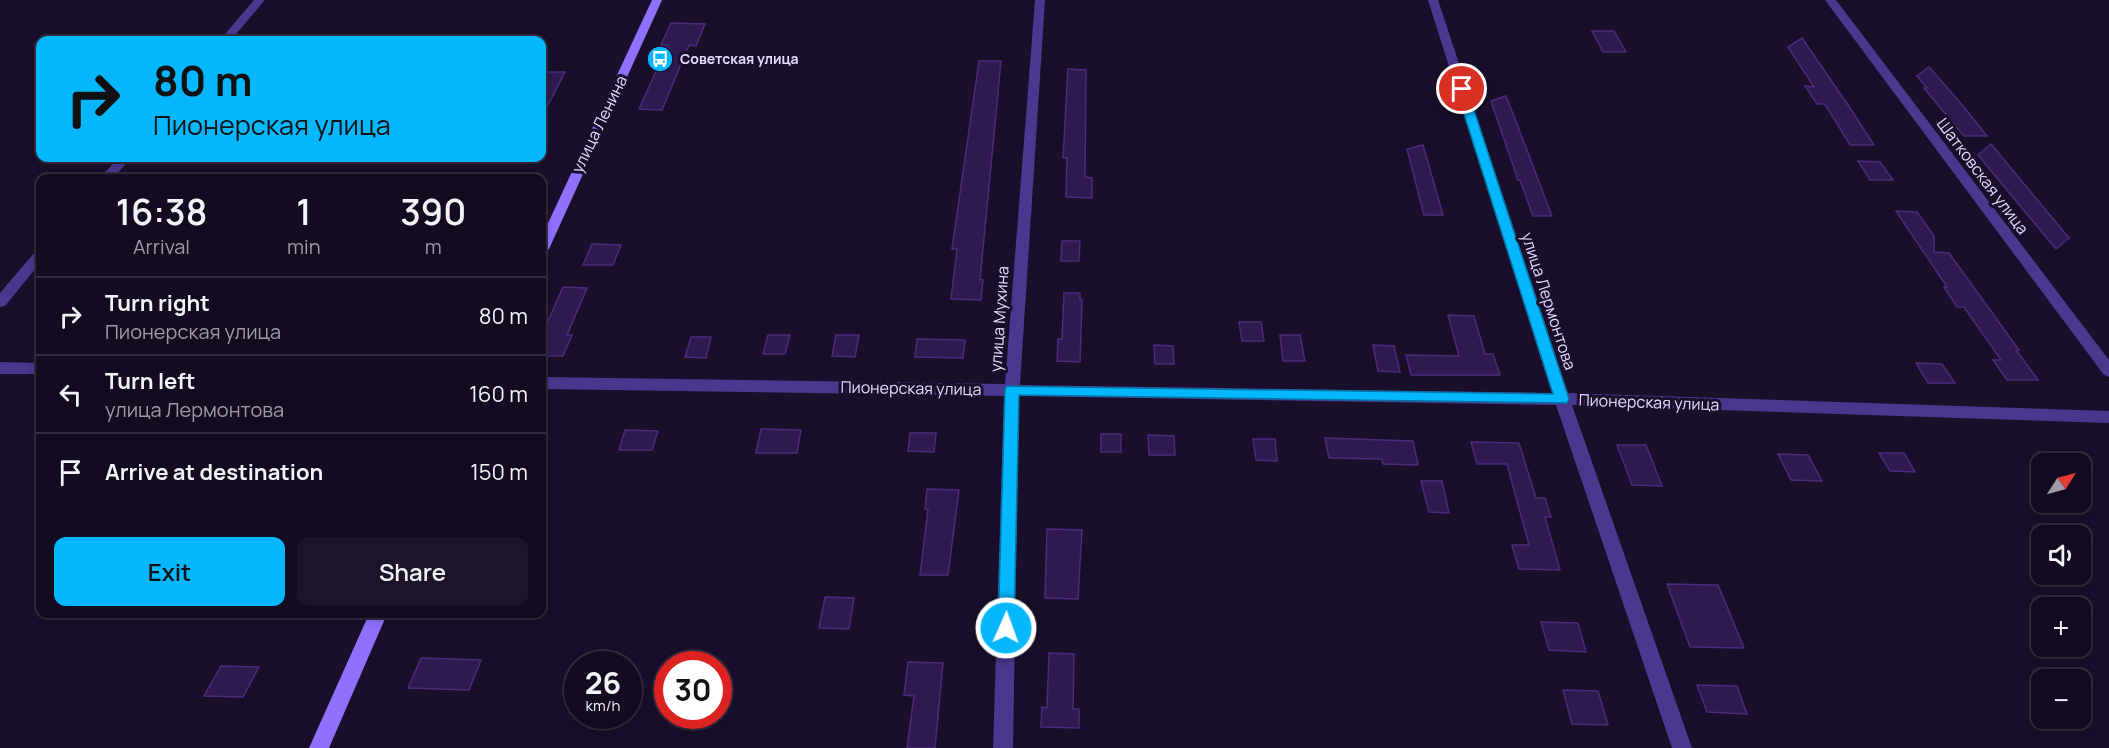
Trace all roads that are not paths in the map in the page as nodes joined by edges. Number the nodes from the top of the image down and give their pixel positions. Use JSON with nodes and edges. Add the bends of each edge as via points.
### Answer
{"nodes":[{"id":1,"x":260,"y":0,"type":"edge"},
{"id":2,"x":657,"y":0,"type":"edge"},
{"id":3,"x":1040,"y":0,"type":"edge"},
{"id":4,"x":1433,"y":0,"type":"edge"},
{"id":5,"x":1830,"y":0,"type":"edge"},
{"id":6,"x":228,"y":36,"type":"edge"},
{"id":7,"x":120,"y":162,"type":"edge"},
{"id":8,"x":110,"y":174,"type":"edge"},
{"id":9,"x":546,"y":240,"type":"edge"},
{"id":10,"x":36,"y":260,"type":"edge"},
{"id":11,"x":0,"y":302,"type":"edge"},
{"id":12,"x":0,"y":368,"type":"edge"},
{"id":13,"x":36,"y":369,"type":"edge"},
{"id":14,"x":2109,"y":371,"type":"edge"},
{"id":15,"x":546,"y":383,"type":"edge"},
{"id":16,"x":1012,"y":389,"type":"junction"},
{"id":17,"x":1562,"y":399,"type":"junction"},
{"id":18,"x":2109,"y":417,"type":"edge"},
{"id":19,"x":376,"y":618,"type":"edge"},
{"id":20,"x":319,"y":748,"type":"edge"},
{"id":21,"x":1003,"y":748,"type":"edge"},
{"id":22,"x":1682,"y":748,"type":"edge"}],
"edges":[{"from":1,"to":6,"type":"street"},
{"from":2,"to":9,"type":"main road","name":"улица Ленина"},
{"from":3,"to":16,"type":"street","name":"улица Мухина"},
{"from":4,"to":17,"type":"street","name":"улица Лермонтова"},
{"from":5,"to":14,"type":"street","name":"Шатковская улица"},
{"from":7,"to":8,"type":"street"},
{"from":10,"to":11,"type":"street"},
{"from":12,"to":13,"type":"street"},
{"from":15,"to":16,"type":"street","name":"Пионерская улица"},
{"from":16,"to":17,"type":"street","name":"Пионерская улица"},
{"from":16,"to":21,"type":"street","name":"улица Мухина"},
{"from":17,"to":18,"type":"street","name":"Пионерская улица"},
{"from":17,"to":22,"type":"street","name":"улица Лермонтова"},
{"from":19,"to":20,"type":"main road"}]}
